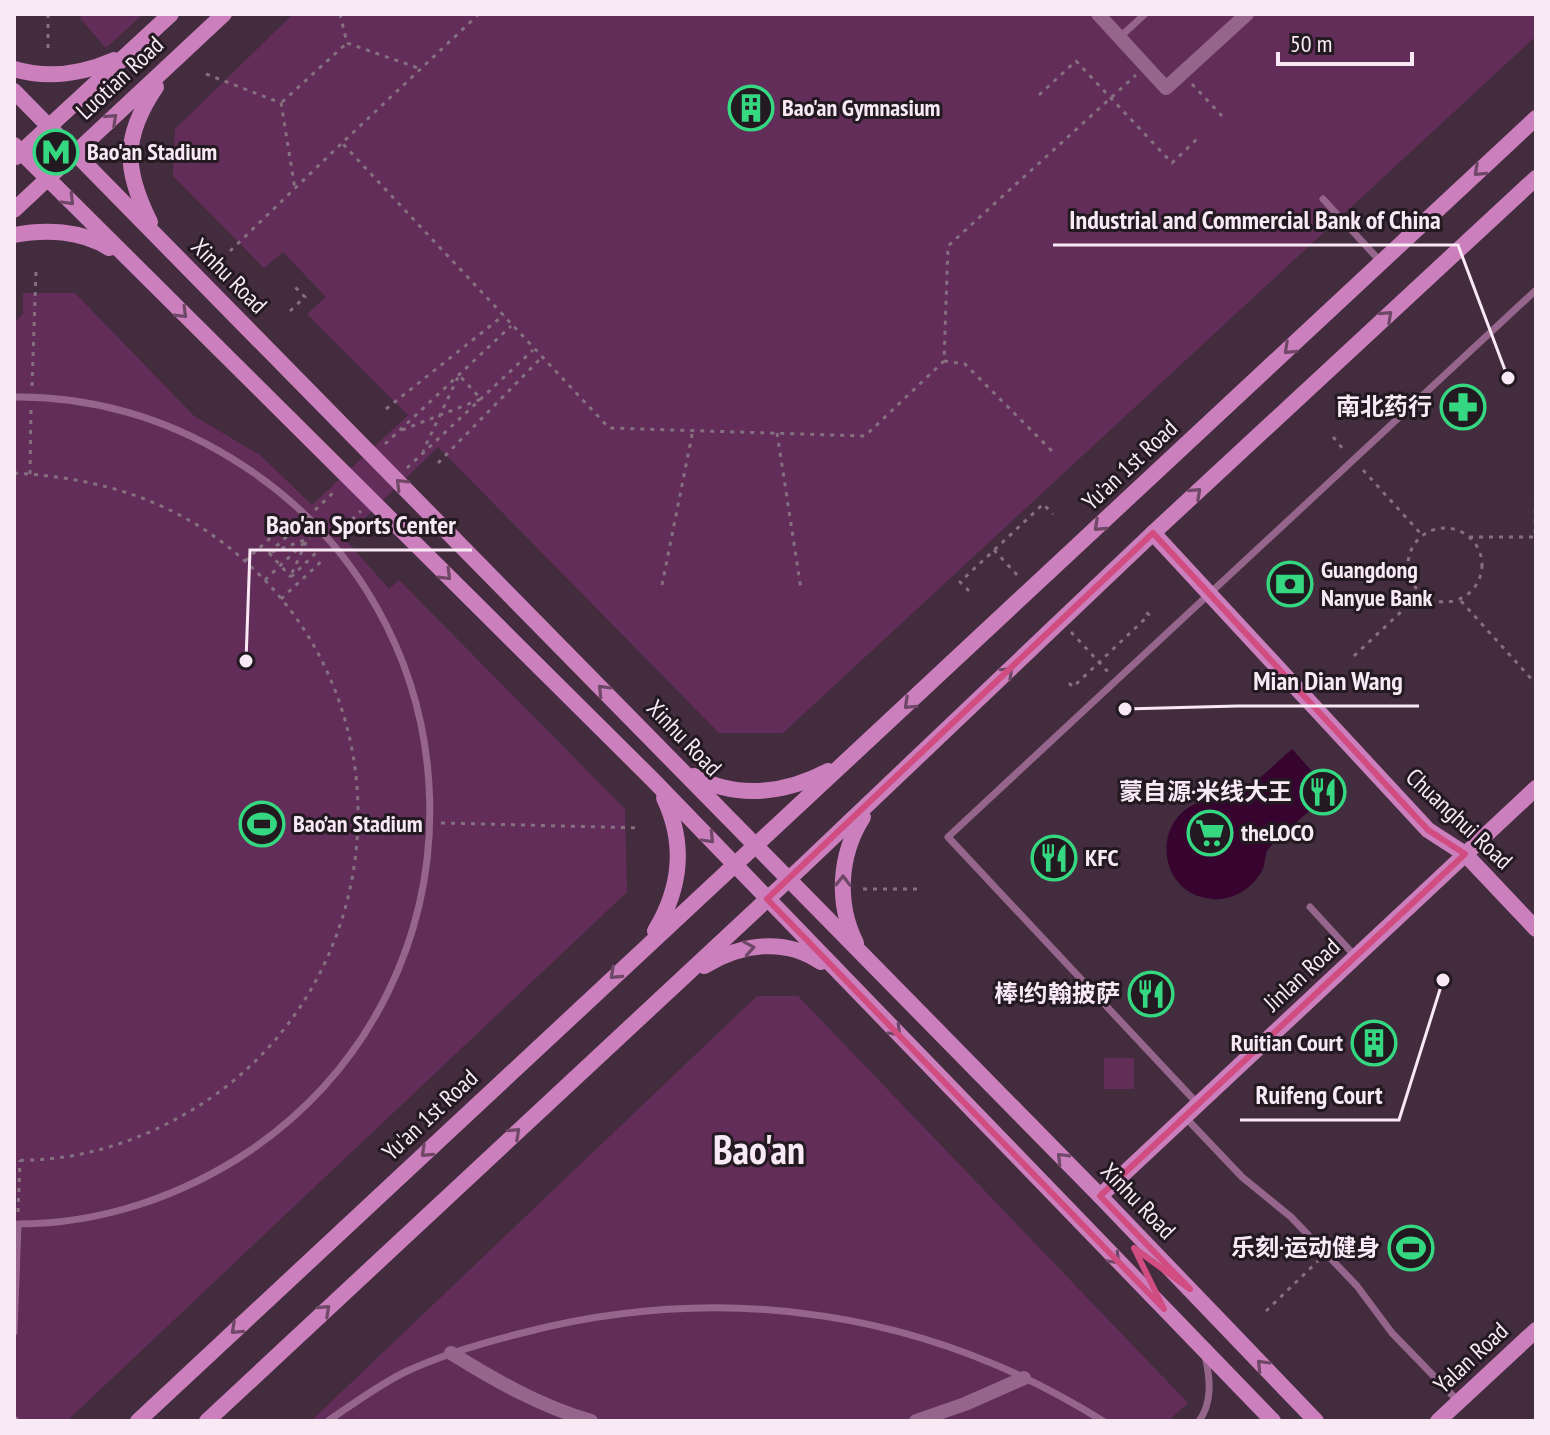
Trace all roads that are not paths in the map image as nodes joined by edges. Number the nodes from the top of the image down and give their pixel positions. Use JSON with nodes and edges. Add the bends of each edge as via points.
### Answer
{"nodes":[{"id":1,"x":171,"y":14,"type":"edge"},
{"id":2,"x":224,"y":14,"type":"edge"},
{"id":3,"x":1098,"y":14,"type":"edge"},
{"id":4,"x":1145,"y":14,"type":"edge"},
{"id":5,"x":1247,"y":14,"type":"edge"},
{"id":6,"x":1120,"y":37,"type":"junction"},
{"id":7,"x":127,"y":54,"type":"junction"},
{"id":8,"x":172,"y":63,"type":"junction"},
{"id":9,"x":14,"y":69,"type":"edge"},
{"id":10,"x":14,"y":91,"type":"edge"},
{"id":11,"x":1536,"y":118,"type":"edge"},
{"id":12,"x":49,"y":126,"type":"junction"},
{"id":13,"x":16,"y":152,"type":"edge"},
{"id":14,"x":76,"y":153,"type":"junction"},
{"id":15,"x":1536,"y":178,"type":"edge"},
{"id":16,"x":48,"y":179,"type":"junction"},
{"id":17,"x":1323,"y":199,"type":"dead end"},
{"id":18,"x":14,"y":210,"type":"edge"},
{"id":19,"x":14,"y":235,"type":"edge"},
{"id":20,"x":158,"y":238,"type":"junction"},
{"id":21,"x":126,"y":259,"type":"junction"},
{"id":22,"x":1381,"y":263,"type":"junction"},
{"id":23,"x":1536,"y":290,"type":"edge"},
{"id":24,"x":14,"y":397,"type":"edge"},
{"id":25,"x":1153,"y":533,"type":"junction"},
{"id":26,"x":1208,"y":593,"type":"junction"},
{"id":27,"x":628,"y":715,"type":"junction"},
{"id":28,"x":606,"y":734,"type":"junction"},
{"id":29,"x":671,"y":760,"type":"junction"},
{"id":30,"x":848,"y":761,"type":"junction"},
{"id":31,"x":653,"y":780,"type":"junction"},
{"id":32,"x":1536,"y":788,"type":"edge"},
{"id":33,"x":883,"y":791,"type":"junction"},
{"id":34,"x":755,"y":845,"type":"junction"},
{"id":35,"x":1465,"y":854,"type":"junction"},
{"id":36,"x":734,"y":865,"type":"junction"},
{"id":37,"x":788,"y":879,"type":"junction"},
{"id":38,"x":767,"y":899,"type":"junction"},
{"id":39,"x":1310,"y":907,"type":"dead end"},
{"id":40,"x":1536,"y":929,"type":"edge"},
{"id":41,"x":648,"y":943,"type":"junction"},
{"id":42,"x":862,"y":956,"type":"junction"},
{"id":43,"x":1356,"y":957,"type":"junction"},
{"id":44,"x":842,"y":975,"type":"junction"},
{"id":45,"x":678,"y":981,"type":"junction"},
{"id":46,"x":1199,"y":1104,"type":"junction"},
{"id":47,"x":1185,"y":1117,"type":"junction"},
{"id":48,"x":1100,"y":1196,"type":"junction"},
{"id":49,"x":1190,"y":1289,"type":"junction"},
{"id":50,"x":1164,"y":1309,"type":"junction"},
{"id":51,"x":1536,"y":1330,"type":"edge"},
{"id":52,"x":14,"y":1332,"type":"edge"},
{"id":53,"x":1203,"y":1350,"type":"junction"},
{"id":54,"x":451,"y":1353,"type":"junction"},
{"id":55,"x":1024,"y":1378,"type":"junction"},
{"id":56,"x":1459,"y":1402,"type":"junction"},
{"id":57,"x":213,"y":1418,"type":"edge"},
{"id":58,"x":138,"y":1421,"type":"edge"},
{"id":59,"x":328,"y":1421,"type":"edge"},
{"id":60,"x":591,"y":1421,"type":"edge"},
{"id":61,"x":916,"y":1421,"type":"edge"},
{"id":62,"x":1103,"y":1421,"type":"edge"},
{"id":63,"x":1199,"y":1421,"type":"edge"},
{"id":64,"x":1273,"y":1421,"type":"edge"},
{"id":65,"x":1316,"y":1421,"type":"edge"},
{"id":66,"x":1438,"y":1421,"type":"edge"}],
"edges":[{"from":1,"to":7,"type":"main road","name":"Luotian Road"},
{"from":2,"to":8,"type":"main road","name":"Luotian Road"},
{"from":3,"to":6,"type":"street"},
{"from":4,"to":6,"type":"lane"},
{"from":5,"to":6,"type":"street","via":[[1166,88]]},
{"from":7,"to":9,"type":"main road","via":[[66,74]]},
{"from":7,"to":12,"type":"main road","name":"Luotian Road"},
{"from":14,"to":8,"type":"main road","name":"Luotian Road","one_way":true},
{"from":8,"to":20,"type":"main road","via":[[144,105],[129,149],[135,189]]},
{"from":10,"to":12,"type":"main road","name":"Xinhu Road"},
{"from":11,"to":22,"type":"main road","name":"Yu’an 1st Road","one_way":true},
{"from":12,"to":13,"type":"main road","name":"Luotian Road"},
{"from":12,"to":14,"type":"main road","name":"Xinhu Road"},
{"from":13,"to":16,"type":"main road"},
{"from":14,"to":16,"type":"main road","name":"Luotian Road"},
{"from":14,"to":20,"type":"main road","name":"Xinhu Road"},
{"from":25,"to":15,"type":"main road","one_way":true},
{"from":16,"to":18,"type":"main road","name":"Luotian Road"},
{"from":16,"to":21,"type":"main road","one_way":true},
{"from":17,"to":22,"type":"lane"},
{"from":19,"to":21,"type":"main road","via":[[72,234],[99,241]]},
{"from":27,"to":20,"type":"main road","name":"Xinhu Road","one_way":true},
{"from":21,"to":28,"type":"main road","one_way":true},
{"from":22,"to":30,"type":"main road","name":"Yu’an 1st Road","one_way":true},
{"from":23,"to":26,"type":"lane"},
{"from":24,"to":52,"type":"lane","via":[[79,401],[142,415],[198,438],[264,478],[300,510],[370,592],[404,662],[425,737],[431,783],[423,892],[403,960],[378,1011],[330,1081],[280,1130],[221,1170],[156,1200],[88,1218],[18,1224]]},
{"from":25,"to":26,"type":"main road","name":"Chuanghui Road"},
{"from":33,"to":25,"type":"main road","one_way":true},
{"from":26,"to":35,"type":"main road","name":"Chuanghui Road","via":[[1428,830]]},
{"from":26,"to":46,"type":"lane","via":[[948,837]]},
{"from":27,"to":28,"type":"main road","via":[[632,726],[625,737]]},
{"from":27,"to":29,"type":"main road","name":"Xinhu Road"},
{"from":28,"to":31,"type":"main road"},
{"from":29,"to":30,"type":"main road","via":[[706,783],[748,792],[811,780]]},
{"from":29,"to":34,"type":"main road","name":"Xinhu Road"},
{"from":30,"to":34,"type":"main road","name":"Yu’an 1st Road"},
{"from":31,"to":36,"type":"main road","one_way":true},
{"from":31,"to":41,"type":"main road","via":[[674,819],[680,855],[673,894]]},
{"from":32,"to":35,"type":"main road","name":"Jinlan Road"},
{"from":33,"to":37,"type":"main road"},
{"from":42,"to":33,"type":"main road","one_way":true,"via":[[845,912],[844,868],[857,826]]},
{"from":34,"to":36,"type":"main road","name":"Yu'an 1st Road"},
{"from":34,"to":37,"type":"main road","name":"Xinhu Road"},
{"from":35,"to":40,"type":"main road","name":"Chuanghui Road"},
{"from":35,"to":43,"type":"main road","name":"Jinlan Road"},
{"from":36,"to":38,"type":"main road"},
{"from":36,"to":41,"type":"main road","name":"Yu'an 1st Road"},
{"from":37,"to":38,"type":"main road"},
{"from":37,"to":42,"type":"main road","name":"Xinhu Road"},
{"from":38,"to":44,"type":"main road"},
{"from":38,"to":45,"type":"main road"},
{"from":39,"to":43,"type":"lane"},
{"from":41,"to":58,"type":"main road","name":"Yu'an 1st Road","one_way":true},
{"from":48,"to":42,"type":"main road","name":"Xinhu Road","one_way":true},
{"from":43,"to":46,"type":"main road","name":"Jinlan Road"},
{"from":45,"to":44,"type":"main road","one_way":true,"via":[[720,957],[765,946],[794,949]]},
{"from":44,"to":50,"type":"main road","one_way":true},
{"from":57,"to":45,"type":"main road","one_way":true},
{"from":46,"to":47,"type":"main road","name":"Jinlan Road"},
{"from":47,"to":48,"type":"main road","name":"Jinlan Road"},
{"from":47,"to":56,"type":"lane","via":[[1242,1177],[1291,1217]]},
{"from":48,"to":49,"type":"main road","name":"Xinhu Road"},
{"from":49,"to":50,"type":"main road","via":[[1168,1286],[1161,1297]]},
{"from":65,"to":49,"type":"main road","name":"Xinhu Road","one_way":true},
{"from":50,"to":53,"type":"main road"},
{"from":51,"to":56,"type":"main road","name":"Yalan Road"},
{"from":53,"to":63,"type":"lane","via":[[1209,1390]]},
{"from":53,"to":64,"type":"main road"},
{"from":54,"to":55,"type":"lane","via":[[605,1315],[714,1307],[776,1309],[886,1327],[939,1342]]},
{"from":54,"to":59,"type":"lane","via":[[405,1372]]},
{"from":54,"to":60,"type":"street","via":[[541,1403]]},
{"from":55,"to":61,"type":"street"},
{"from":55,"to":62,"type":"lane"},
{"from":56,"to":66,"type":"main road","name":"Yalan Road"}]}
